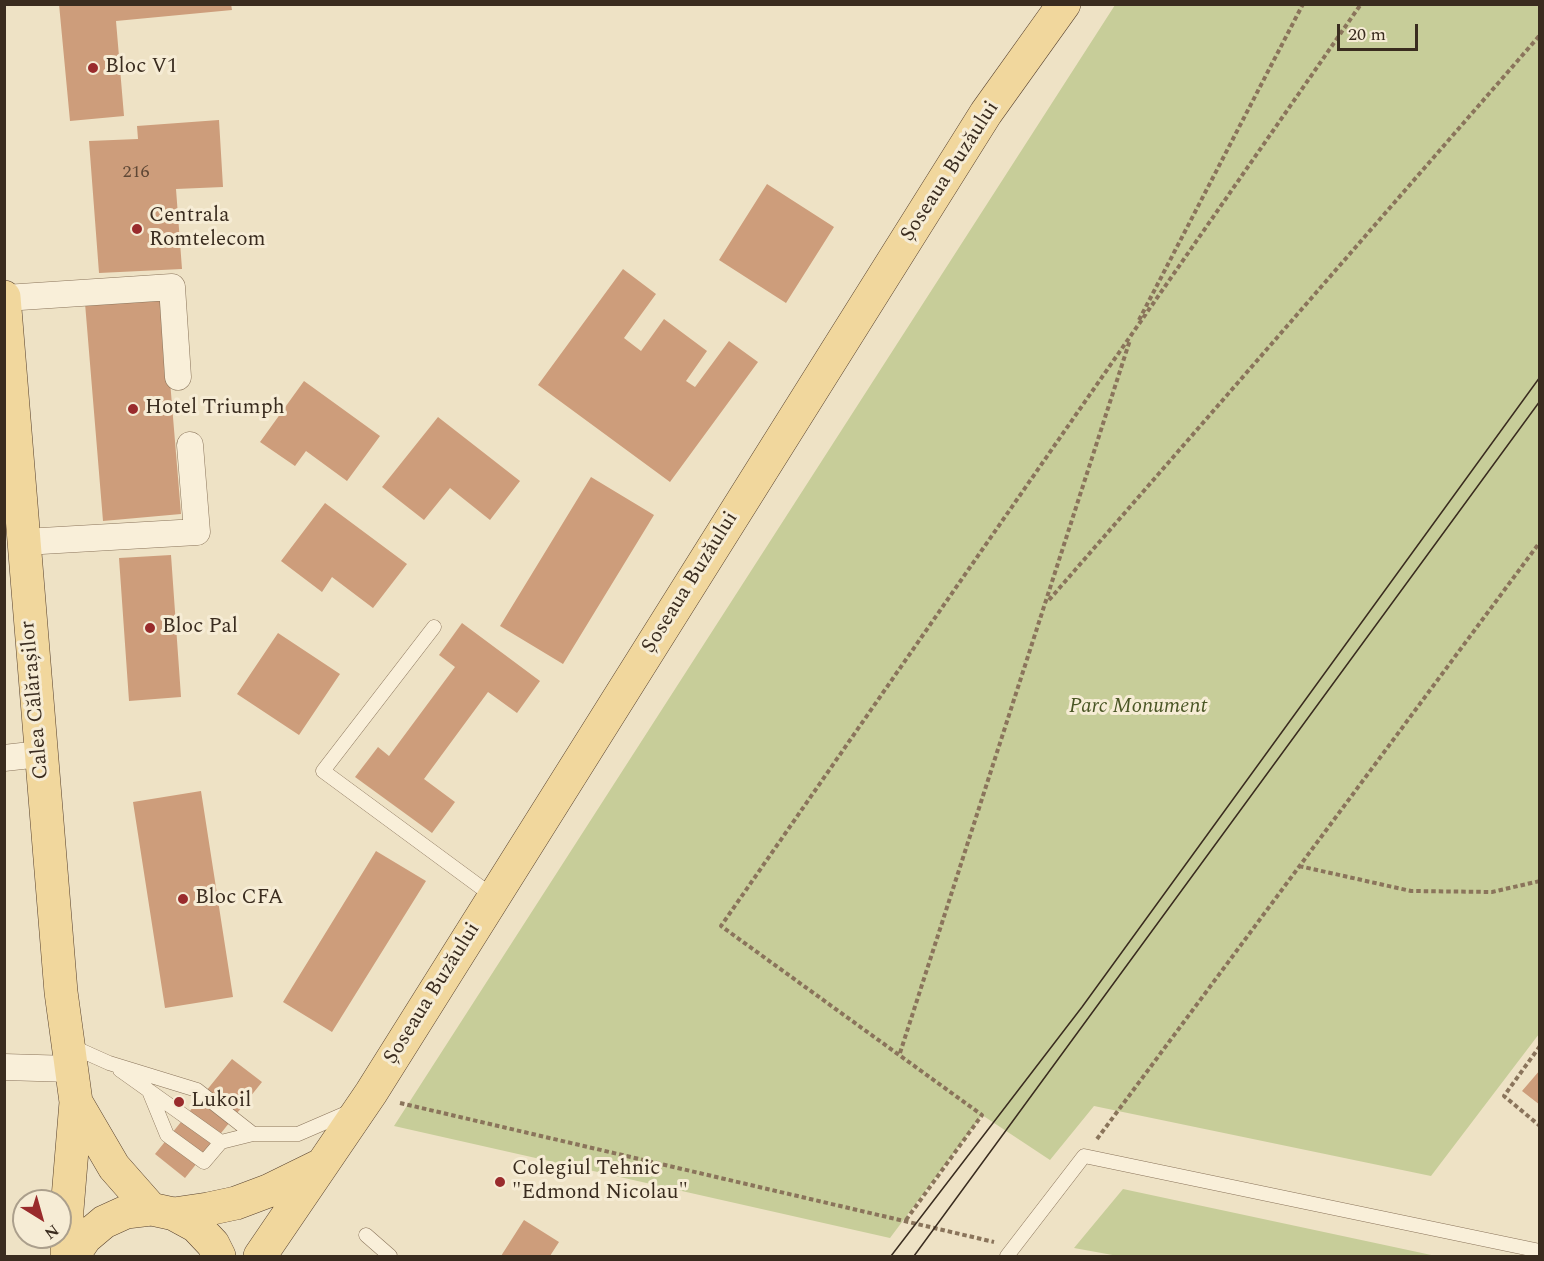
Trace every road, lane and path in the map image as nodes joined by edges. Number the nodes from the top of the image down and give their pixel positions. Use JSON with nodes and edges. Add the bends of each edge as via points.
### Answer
{"nodes":[{"id":1,"x":1064,"y":4,"type":"edge"},
{"id":2,"x":1303,"y":4,"type":"edge"},
{"id":3,"x":1361,"y":4,"type":"edge"},
{"id":4,"x":1539,"y":36,"type":"edge"},
{"id":5,"x":5,"y":298,"type":"edge"},
{"id":6,"x":1132,"y":334,"type":"junction"},
{"id":7,"x":178,"y":378,"type":"dead end"},
{"id":8,"x":190,"y":445,"type":"dead end"},
{"id":9,"x":24,"y":542,"type":"junction"},
{"id":10,"x":1539,"y":542,"type":"edge"},
{"id":11,"x":1046,"y":603,"type":"junction"},
{"id":12,"x":434,"y":627,"type":"dead end"},
{"id":13,"x":40,"y":754,"type":"junction"},
{"id":14,"x":4,"y":758,"type":"edge"},
{"id":15,"x":1299,"y":866,"type":"junction"},
{"id":16,"x":1539,"y":881,"type":"edge"},
{"id":17,"x":494,"y":897,"type":"junction"},
{"id":18,"x":1539,"y":1046,"type":"edge"},
{"id":19,"x":900,"y":1053,"type":"junction"},
{"id":20,"x":69,"y":1057,"type":"junction"},
{"id":21,"x":109,"y":1063,"type":"junction"},
{"id":22,"x":4,"y":1067,"type":"edge"},
{"id":23,"x":149,"y":1091,"type":"junction"},
{"id":24,"x":76,"y":1102,"type":"junction"},
{"id":25,"x":399,"y":1103,"type":"dead end"},
{"id":26,"x":362,"y":1107,"type":"junction"},
{"id":27,"x":1539,"y":1126,"type":"edge"},
{"id":28,"x":253,"y":1134,"type":"junction"},
{"id":29,"x":221,"y":1142,"type":"junction"},
{"id":30,"x":1084,"y":1156,"type":"junction"},
{"id":31,"x":323,"y":1164,"type":"junction"},
{"id":32,"x":162,"y":1211,"type":"junction"},
{"id":33,"x":906,"y":1221,"type":"junction"},
{"id":34,"x":366,"y":1235,"type":"dead end"},
{"id":35,"x":1539,"y":1251,"type":"edge"},
{"id":36,"x":1010,"y":1252,"type":"edge"},
{"id":37,"x":67,"y":1257,"type":"edge"},
{"id":38,"x":73,"y":1257,"type":"edge"},
{"id":39,"x":219,"y":1257,"type":"edge"},
{"id":40,"x":261,"y":1257,"type":"edge"},
{"id":41,"x":390,"y":1257,"type":"edge"}],
"edges":[{"from":1,"to":17,"type":"main road","name":"Șoseaua Buzăului","via":[[986,113]]},
{"from":2,"to":6,"type":"path"},
{"from":3,"to":6,"type":"path"},
{"from":4,"to":11,"type":"path"},
{"from":5,"to":7,"type":"street","via":[[172,287]]},
{"from":5,"to":9,"type":"main road","name":"Calea Călărașilor"},
{"from":6,"to":11,"type":"path"},
{"from":6,"to":19,"type":"path","via":[[721,926]]},
{"from":8,"to":9,"type":"street","via":[[196,532]]},
{"from":9,"to":13,"type":"main road","name":"Calea Călărașilor"},
{"from":10,"to":15,"type":"path"},
{"from":11,"to":19,"type":"path"},
{"from":12,"to":17,"type":"lane","via":[[323,771]]},
{"from":13,"to":14,"type":"street"},
{"from":13,"to":20,"type":"main road","name":"Calea Călărașilor"},
{"from":15,"to":16,"type":"path","via":[[1411,891],[1492,892]]},
{"from":15,"to":30,"type":"path"},
{"from":17,"to":26,"type":"main road","name":"Șoseaua Buzăului"},
{"from":18,"to":27,"type":"path","via":[[1504,1096]]},
{"from":19,"to":33,"type":"path","via":[[982,1115]]},
{"from":20,"to":21,"type":"lane"},
{"from":20,"to":22,"type":"street"},
{"from":20,"to":24,"type":"main road","name":"Calea Călărașilor"},
{"from":21,"to":23,"type":"lane"},
{"from":21,"to":28,"type":"lane","via":[[197,1090]]},
{"from":23,"to":29,"type":"lane"},
{"from":23,"to":29,"type":"lane","via":[[167,1135],[204,1162]]},
{"from":24,"to":32,"type":"main road","name":"Calea Călărașilor","via":[[114,1167]]},
{"from":24,"to":37,"type":"main road","name":"Calea Călărașilor"},
{"from":25,"to":33,"type":"path"},
{"from":26,"to":28,"type":"lane","via":[[298,1134]]},
{"from":26,"to":31,"type":"main road","name":"Șoseaua Buzăului"},
{"from":28,"to":29,"type":"lane"},
{"from":30,"to":35,"type":"lane"},
{"from":30,"to":36,"type":"lane"},
{"from":31,"to":32,"type":"main road","name":"Șoseaua Buzăului","via":[[236,1203]]},
{"from":31,"to":40,"type":"main road","name":"Șoseaua Buzăului"},
{"from":32,"to":38,"type":"main road","name":"Șoseaua Buzăului","via":[[126,1212],[104,1222],[85,1238]]},
{"from":32,"to":39,"type":"main road","name":"Calea Călărașilor","via":[[196,1226]]},
{"from":33,"to":36,"type":"path"},
{"from":34,"to":41,"type":"lane"}]}
